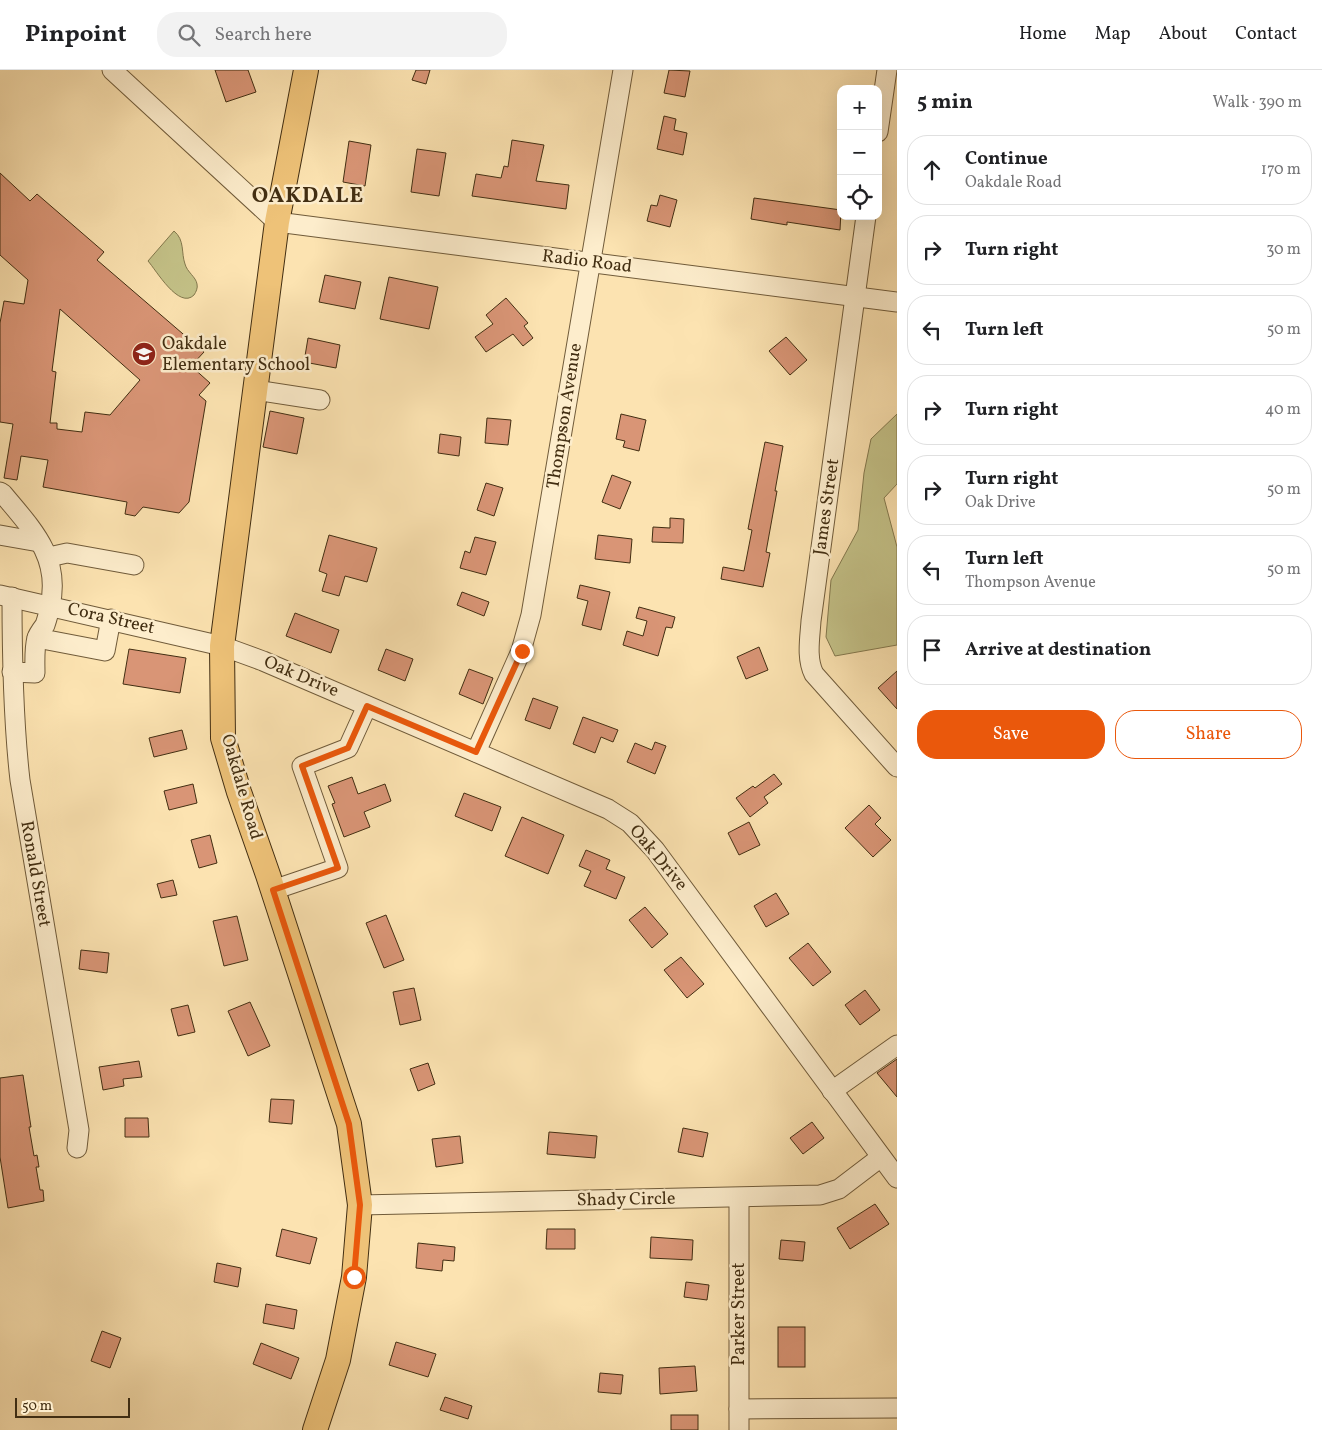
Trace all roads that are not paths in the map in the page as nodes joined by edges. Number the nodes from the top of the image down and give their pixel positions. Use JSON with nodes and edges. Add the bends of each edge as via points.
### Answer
{"nodes":[{"id":1,"x":112,"y":70,"type":"edge"},
{"id":2,"x":306,"y":70,"type":"edge"},
{"id":3,"x":623,"y":70,"type":"edge"},
{"id":4,"x":887,"y":70,"type":"edge"},
{"id":5,"x":878,"y":130,"type":"edge"},
{"id":6,"x":865,"y":220,"type":"edge"},
{"id":7,"x":277,"y":222,"type":"junction"},
{"id":8,"x":590,"y":262,"type":"junction"},
{"id":9,"x":855,"y":297,"type":"junction"},
{"id":10,"x":897,"y":302,"type":"edge"},
{"id":11,"x":255,"y":390,"type":"junction"},
{"id":12,"x":320,"y":400,"type":"dead end"},
{"id":13,"x":0,"y":492,"type":"edge"},
{"id":14,"x":0,"y":534,"type":"edge"},
{"id":15,"x":44,"y":550,"type":"junction"},
{"id":16,"x":134,"y":565,"type":"dead end"},
{"id":17,"x":6,"y":596,"type":"edge"},
{"id":18,"x":51,"y":606,"type":"junction"},
{"id":19,"x":111,"y":619,"type":"junction"},
{"id":20,"x":37,"y":638,"type":"junction"},
{"id":21,"x":222,"y":646,"type":"junction"},
{"id":22,"x":12,"y":672,"type":"junction"},
{"id":23,"x":367,"y":706,"type":"junction"},
{"id":24,"x":476,"y":752,"type":"junction"},
{"id":25,"x":897,"y":767,"type":"edge"},
{"id":26,"x":273,"y":890,"type":"junction"},
{"id":27,"x":897,"y":1045,"type":"edge"},
{"id":28,"x":832,"y":1091,"type":"junction"},
{"id":29,"x":77,"y":1148,"type":"dead end"},
{"id":30,"x":881,"y":1157,"type":"junction"},
{"id":31,"x":897,"y":1178,"type":"edge"},
{"id":32,"x":739,"y":1198,"type":"junction"},
{"id":33,"x":360,"y":1205,"type":"junction"},
{"id":34,"x":897,"y":1408,"type":"edge"},
{"id":35,"x":739,"y":1410,"type":"junction"},
{"id":36,"x":315,"y":1430,"type":"edge"},
{"id":37,"x":739,"y":1430,"type":"edge"}],
"edges":[{"from":1,"to":7,"type":"street"},
{"from":2,"to":7,"type":"main road","name":"Oakdale Road"},
{"from":3,"to":8,"type":"street","name":"Thompson Avenue"},
{"from":4,"to":5,"type":"street"},
{"from":6,"to":9,"type":"street","name":"James Street"},
{"from":7,"to":8,"type":"street","name":"Radio Road"},
{"from":7,"to":11,"type":"main road","name":"Oakdale Road"},
{"from":8,"to":9,"type":"street","name":"Radio Road"},
{"from":8,"to":24,"type":"street","name":"Thompson Avenue","via":[[532,615],[522,651]]},
{"from":9,"to":10,"type":"street","name":"Radio Road"},
{"from":9,"to":25,"type":"street","name":"James Street","via":[[809,657],[814,674]]},
{"from":11,"to":12,"type":"street"},
{"from":11,"to":21,"type":"main road","name":"Oakdale Road"},
{"from":13,"to":15,"type":"street","via":[[27,522]]},
{"from":14,"to":15,"type":"street"},
{"from":15,"to":16,"type":"street"},
{"from":15,"to":18,"type":"street","via":[[53,576]]},
{"from":17,"to":18,"type":"street","name":"Cora Street"},
{"from":17,"to":22,"type":"street","name":"Ronald Street"},
{"from":18,"to":19,"type":"street","name":"Cora Street"},
{"from":18,"to":20,"type":"street"},
{"from":19,"to":20,"type":"street","via":[[105,651]]},
{"from":19,"to":21,"type":"street","name":"Cora Street"},
{"from":20,"to":22,"type":"street","via":[[34,673]]},
{"from":21,"to":23,"type":"street","name":"Oak Drive"},
{"from":21,"to":26,"type":"main road","name":"Oakdale Road","via":[[223,738]]},
{"from":22,"to":29,"type":"street","name":"Ronald Street","via":[[22,798],[79,1130]]},
{"from":23,"to":24,"type":"street","name":"Oak Drive"},
{"from":23,"to":26,"type":"street","via":[[348,748],[302,766],[338,868]]},
{"from":24,"to":28,"type":"street","name":"Oak Drive","via":[[608,809],[643,835]]},
{"from":26,"to":33,"type":"main road","name":"Oakdale Road","via":[[349,1124]]},
{"from":27,"to":28,"type":"street"},
{"from":28,"to":30,"type":"street","name":"Oak Drive"},
{"from":30,"to":31,"type":"street","name":"Oak Drive"},
{"from":30,"to":32,"type":"street","name":"Shady Circle","via":[[833,1192],[820,1196]]},
{"from":32,"to":33,"type":"street","name":"Shady Circle"},
{"from":32,"to":35,"type":"street","name":"Parker Street"},
{"from":33,"to":36,"type":"main road","name":"Oakdale Road","via":[[354,1277],[340,1351]]},
{"from":34,"to":35,"type":"street"},
{"from":35,"to":37,"type":"street","name":"Parker Street"}]}
